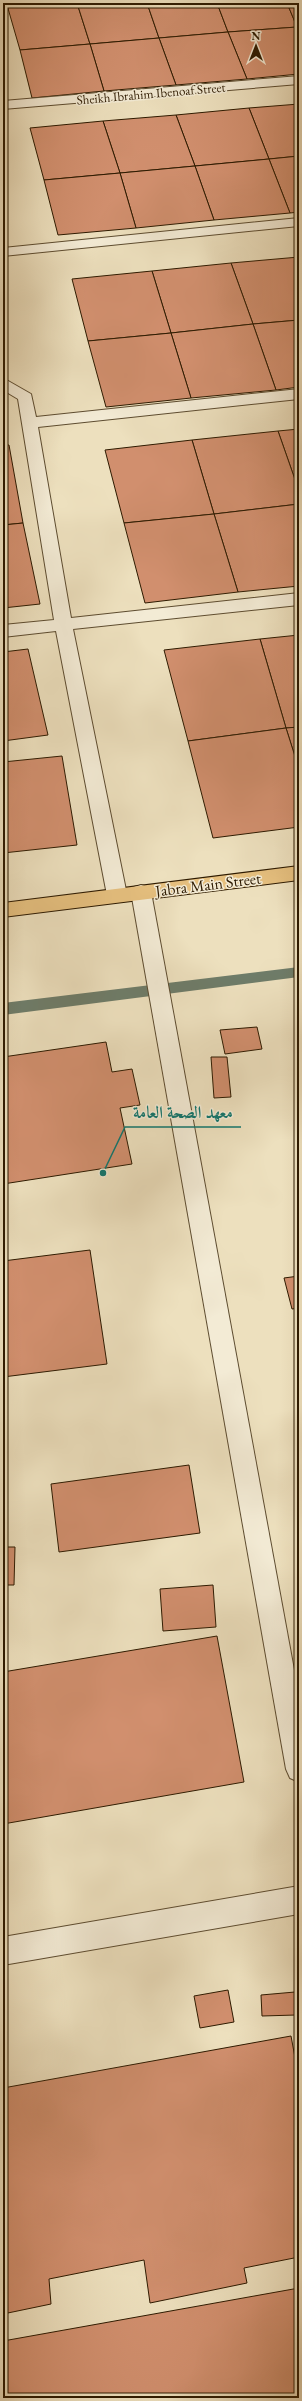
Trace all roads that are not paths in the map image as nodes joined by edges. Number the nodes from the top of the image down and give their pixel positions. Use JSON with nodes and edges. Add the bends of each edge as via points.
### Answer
{"nodes":[{"id":1,"x":299,"y":80,"type":"edge"},
{"id":2,"x":3,"y":105,"type":"edge"},
{"id":3,"x":299,"y":222,"type":"edge"},
{"id":4,"x":3,"y":252,"type":"edge"},
{"id":5,"x":3,"y":383,"type":"edge"},
{"id":6,"x":299,"y":394,"type":"edge"},
{"id":7,"x":25,"y":397,"type":"junction"},
{"id":8,"x":3,"y":400,"type":"edge"},
{"id":9,"x":28,"y":423,"type":"junction"},
{"id":10,"x":299,"y":599,"type":"edge"},
{"id":11,"x":63,"y":624,"type":"junction"},
{"id":12,"x":3,"y":631,"type":"edge"},
{"id":13,"x":299,"y":873,"type":"edge"},
{"id":14,"x":141,"y":892,"type":"junction"},
{"id":15,"x":117,"y":895,"type":"junction"},
{"id":16,"x":3,"y":910,"type":"edge"},
{"id":17,"x":299,"y":1769,"type":"edge"},
{"id":18,"x":299,"y":1900,"type":"edge"},
{"id":19,"x":3,"y":1952,"type":"edge"}],
"edges":[{"from":1,"to":2,"type":"street","name":"Sheikh Ibrahim Ibenoaf Street"},
{"from":3,"to":4,"type":"street"},
{"from":5,"to":7,"type":"street"},
{"from":6,"to":9,"type":"street"},
{"from":7,"to":8,"type":"street"},
{"from":7,"to":9,"type":"street"},
{"from":9,"to":11,"type":"street"},
{"from":10,"to":11,"type":"street"},
{"from":11,"to":12,"type":"street"},
{"from":11,"to":15,"type":"street"},
{"from":13,"to":14,"type":"main road","name":"Jabra Main Street"},
{"from":14,"to":15,"type":"main road","name":"Jabra Main Street"},
{"from":14,"to":17,"type":"street"},
{"from":15,"to":16,"type":"main road","name":"Jabra Main Street"},
{"from":18,"to":19,"type":"street"}]}
